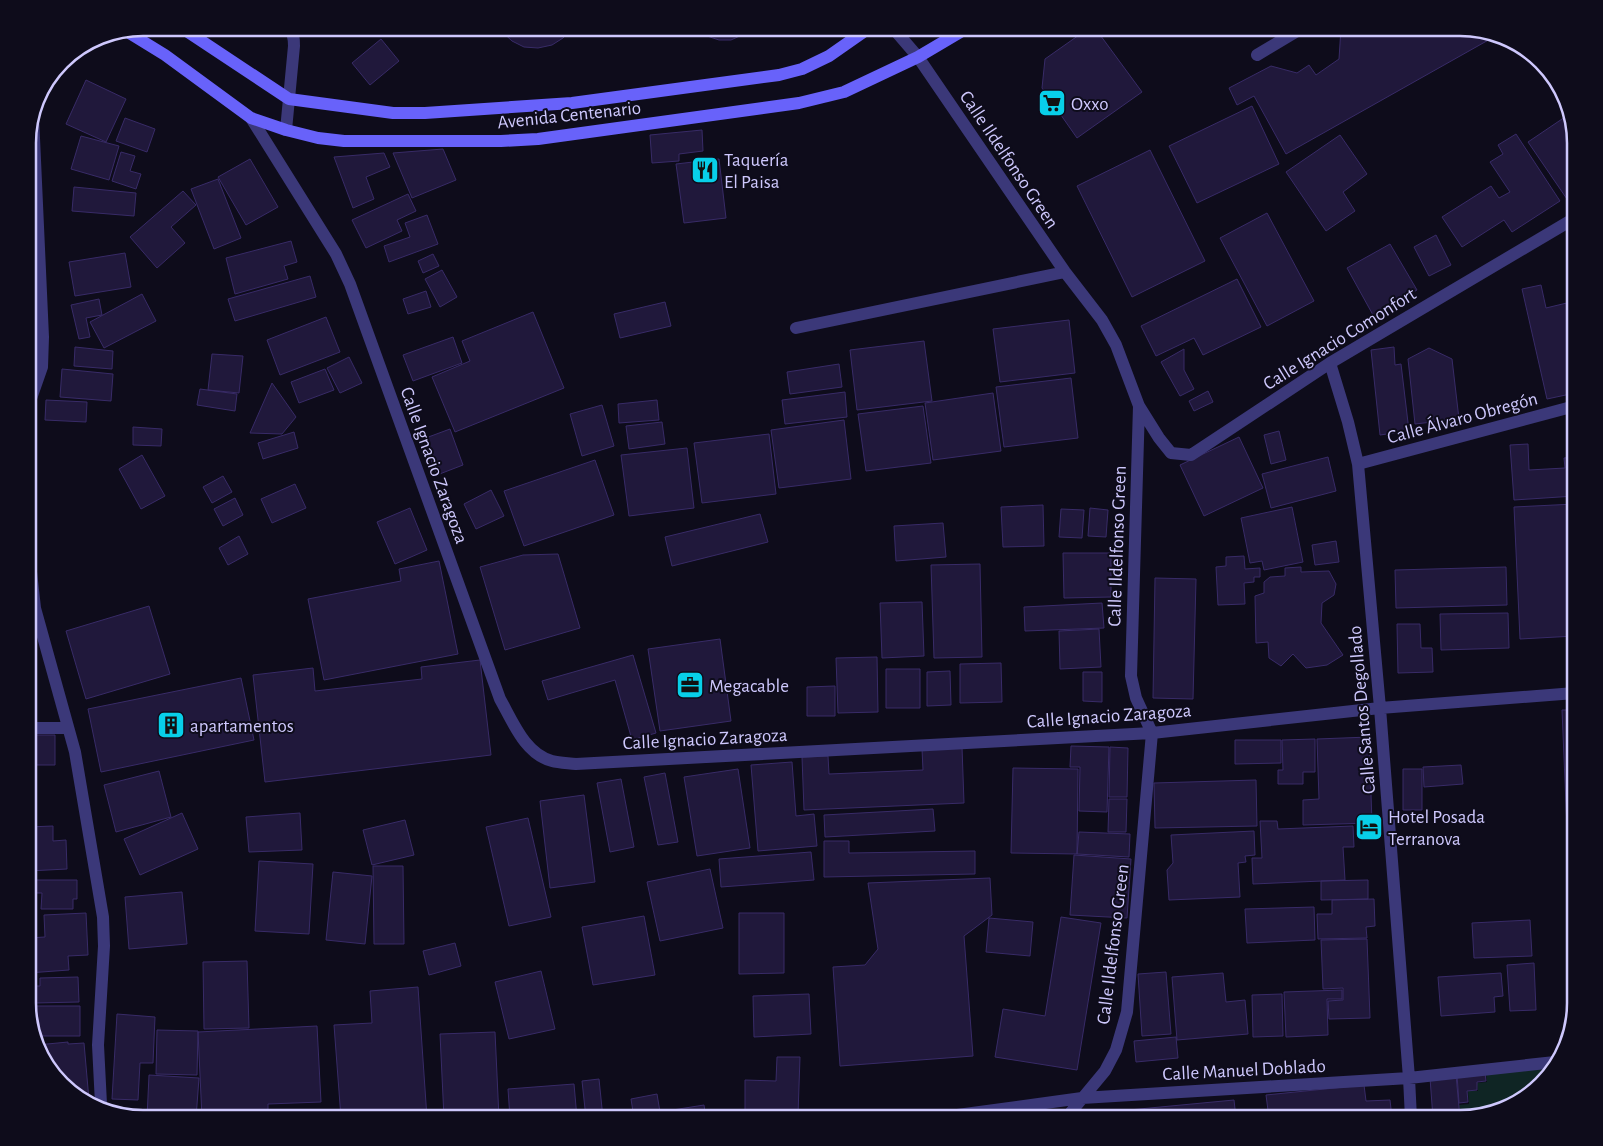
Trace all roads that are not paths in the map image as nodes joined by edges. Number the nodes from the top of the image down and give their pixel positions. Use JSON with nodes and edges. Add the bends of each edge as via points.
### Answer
{"nodes":[{"id":1,"x":141,"y":36,"type":"edge"},
{"id":2,"x":194,"y":36,"type":"edge"},
{"id":3,"x":294,"y":36,"type":"edge"},
{"id":4,"x":858,"y":36,"type":"edge"},
{"id":5,"x":899,"y":36,"type":"edge"},
{"id":6,"x":953,"y":36,"type":"edge"},
{"id":7,"x":1289,"y":36,"type":"edge"},
{"id":8,"x":1257,"y":55,"type":"dead end"},
{"id":9,"x":918,"y":57,"type":"junction"},
{"id":10,"x":289,"y":99,"type":"junction"},
{"id":11,"x":251,"y":118,"type":"junction"},
{"id":12,"x":286,"y":130,"type":"junction"},
{"id":13,"x":36,"y":182,"type":"edge"},
{"id":14,"x":1567,"y":223,"type":"edge"},
{"id":15,"x":1065,"y":272,"type":"junction"},
{"id":16,"x":796,"y":328,"type":"dead end"},
{"id":17,"x":1330,"y":363,"type":"junction"},
{"id":18,"x":36,"y":384,"type":"edge"},
{"id":19,"x":1139,"y":406,"type":"junction"},
{"id":20,"x":1567,"y":408,"type":"edge"},
{"id":21,"x":1358,"y":464,"type":"junction"},
{"id":22,"x":36,"y":625,"type":"edge"},
{"id":23,"x":1567,"y":694,"type":"edge"},
{"id":24,"x":1380,"y":708,"type":"junction"},
{"id":25,"x":36,"y":728,"type":"edge"},
{"id":26,"x":68,"y":728,"type":"junction"},
{"id":27,"x":1152,"y":733,"type":"junction"},
{"id":28,"x":1549,"y":1063,"type":"edge"},
{"id":29,"x":1409,"y":1078,"type":"junction"},
{"id":30,"x":1082,"y":1098,"type":"junction"},
{"id":31,"x":102,"y":1101,"type":"edge"},
{"id":32,"x":994,"y":1110,"type":"edge"},
{"id":33,"x":1072,"y":1110,"type":"edge"},
{"id":34,"x":1411,"y":1110,"type":"edge"}],
"edges":[{"from":1,"to":11,"type":"main road","name":"Avenida Centenario"},
{"from":2,"to":10,"type":"main road","name":"Avenida Centenario"},
{"from":3,"to":10,"type":"street"},
{"from":4,"to":10,"type":"main road","name":"Avenida Centenario","via":[[830,56],[779,75],[572,103],[393,113]]},
{"from":5,"to":9,"type":"street","name":"Calle Ildelfonso Green"},
{"from":6,"to":9,"type":"main road","name":"Avenida Centenario"},
{"from":7,"to":8,"type":"street"},
{"from":9,"to":12,"type":"main road","name":"Avenida Centenario","via":[[844,92],[799,103],[538,139],[344,141]]},
{"from":9,"to":15,"type":"street","name":"Calle Ildelfonso Green"},
{"from":10,"to":12,"type":"street"},
{"from":11,"to":12,"type":"main road","name":"Avenida Centenario"},
{"from":11,"to":27,"type":"street","name":"Calle Ignacio Zaragoza","via":[[340,262],[500,700],[526,744],[539,756],[553,762],[576,764]]},
{"from":13,"to":18,"type":"street","via":[[43,337],[42,367]]},
{"from":14,"to":17,"type":"street","name":"Calle Ignacio Comonfort"},
{"from":15,"to":16,"type":"street"},
{"from":15,"to":19,"type":"street","name":"Calle Ildelfonso Green","via":[[1116,344]]},
{"from":17,"to":19,"type":"street","name":"Calle Ignacio Comonfort","via":[[1191,455],[1172,453]]},
{"from":17,"to":21,"type":"street","name":"Calle Santos Degollado"},
{"from":19,"to":27,"type":"street","name":"Calle Ildelfonso Green","via":[[1131,676],[1136,698]]},
{"from":20,"to":21,"type":"street","name":"Calle Álvaro Obregón"},
{"from":21,"to":24,"type":"street","name":"Calle Santos Degollado"},
{"from":22,"to":26,"type":"street"},
{"from":23,"to":24,"type":"street","name":"Calle Ignacio Zaragoza"},
{"from":24,"to":27,"type":"street","name":"Calle Ignacio Zaragoza"},
{"from":24,"to":29,"type":"street","name":"Calle Santos Degollado"},
{"from":25,"to":26,"type":"street"},
{"from":26,"to":31,"type":"street","via":[[75,752],[103,917],[98,1045]]},
{"from":27,"to":30,"type":"street","name":"Calle Ildelfonso Green","via":[[1127,1012],[1116,1050],[1105,1070]]},
{"from":28,"to":29,"type":"street","name":"Calle Manuel Doblado"},
{"from":29,"to":30,"type":"street","name":"Calle Manuel Doblado"},
{"from":29,"to":34,"type":"street","name":"Calle Santos Degollado"},
{"from":30,"to":32,"type":"street","name":"Calle Manuel Doblado"},
{"from":30,"to":33,"type":"street","name":"Calle Ildelfonso Green"}]}
